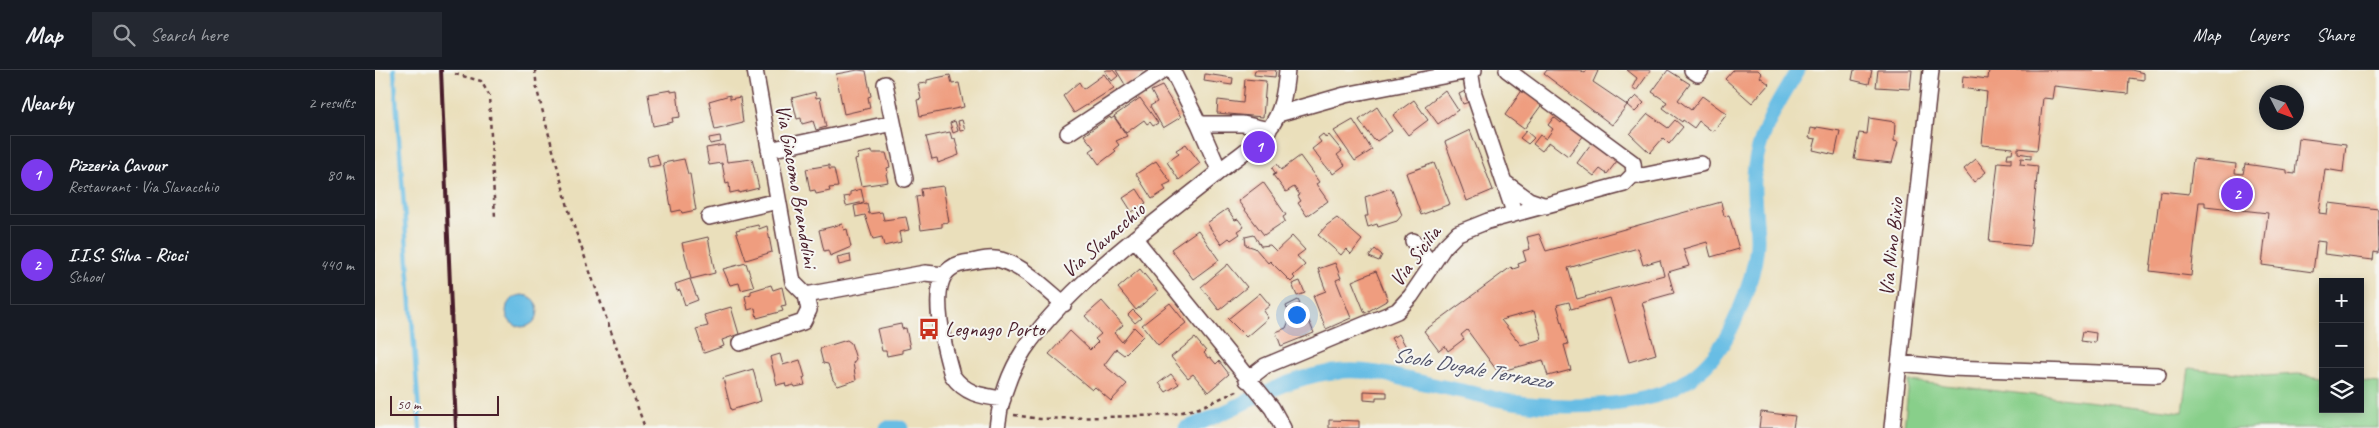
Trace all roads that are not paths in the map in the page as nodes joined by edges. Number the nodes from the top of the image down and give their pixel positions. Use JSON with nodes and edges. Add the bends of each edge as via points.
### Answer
{"nodes":[{"id":1,"x":755,"y":70,"type":"edge"},
{"id":2,"x":1164,"y":70,"type":"edge"},
{"id":3,"x":1172,"y":70,"type":"edge"},
{"id":4,"x":1287,"y":70,"type":"edge"},
{"id":5,"x":1507,"y":70,"type":"edge"},
{"id":6,"x":1692,"y":70,"type":"edge"},
{"id":7,"x":1701,"y":70,"type":"edge"},
{"id":8,"x":1931,"y":70,"type":"edge"},
{"id":9,"x":1471,"y":71,"type":"edge"},
{"id":10,"x":885,"y":84,"type":"dead end"},
{"id":11,"x":1278,"y":114,"type":"junction"},
{"id":12,"x":893,"y":123,"type":"junction"},
{"id":13,"x":1199,"y":124,"type":"junction"},
{"id":14,"x":1269,"y":130,"type":"junction"},
{"id":15,"x":1068,"y":133,"type":"dead end"},
{"id":16,"x":769,"y":150,"type":"junction"},
{"id":17,"x":1701,"y":164,"type":"dead end"},
{"id":18,"x":1219,"y":170,"type":"junction"},
{"id":19,"x":1634,"y":174,"type":"junction"},
{"id":20,"x":905,"y":179,"type":"dead end"},
{"id":21,"x":1504,"y":182,"type":"junction"},
{"id":22,"x":778,"y":201,"type":"junction"},
{"id":23,"x":1546,"y":206,"type":"junction"},
{"id":24,"x":1511,"y":215,"type":"junction"},
{"id":25,"x":709,"y":217,"type":"dead end"},
{"id":26,"x":1135,"y":239,"type":"junction"},
{"id":27,"x":1413,"y":241,"type":"dead end"},
{"id":28,"x":1432,"y":265,"type":"junction"},
{"id":29,"x":944,"y":275,"type":"junction"},
{"id":30,"x":806,"y":296,"type":"junction"},
{"id":31,"x":1064,"y":304,"type":"junction"},
{"id":32,"x":740,"y":343,"type":"dead end"},
{"id":33,"x":1899,"y":363,"type":"junction"},
{"id":34,"x":2158,"y":375,"type":"dead end"},
{"id":35,"x":1251,"y":383,"type":"junction"},
{"id":36,"x":1003,"y":399,"type":"junction"},
{"id":37,"x":1002,"y":421,"type":"edge"},
{"id":38,"x":1283,"y":428,"type":"edge"},
{"id":39,"x":1892,"y":428,"type":"edge"}],
"edges":[{"from":1,"to":16,"type":"street","name":"Via Giacomo Brandolini"},
{"from":2,"to":15,"type":"street"},
{"from":3,"to":13,"type":"street"},
{"from":4,"to":11,"type":"street","name":"Via Slavacchio"},
{"from":5,"to":19,"type":"street","via":[[1633,164]]},
{"from":6,"to":7,"type":"street","via":[[1698,74]]},
{"from":8,"to":33,"type":"street","name":"Via Nino Bixio"},
{"from":9,"to":11,"type":"street","via":[[1345,95]]},
{"from":9,"to":21,"type":"street","via":[[1474,94]]},
{"from":10,"to":12,"type":"street"},
{"from":11,"to":14,"type":"street","name":"Via Slavacchio"},
{"from":12,"to":16,"type":"street"},
{"from":12,"to":20,"type":"street"},
{"from":13,"to":14,"type":"street","via":[[1243,124]]},
{"from":13,"to":18,"type":"street"},
{"from":14,"to":18,"type":"street","name":"Via Slavacchio","via":[[1252,147]]},
{"from":16,"to":22,"type":"street","name":"Via Giacomo Brandolini"},
{"from":17,"to":19,"type":"street","via":[[1642,176]]},
{"from":18,"to":26,"type":"street","name":"Via Slavacchio"},
{"from":19,"to":23,"type":"street","name":"Via Sicilia","via":[[1624,184]]},
{"from":21,"to":23,"type":"street","via":[[1529,200]]},
{"from":21,"to":24,"type":"street","via":[[1512,206]]},
{"from":22,"to":25,"type":"street"},
{"from":22,"to":30,"type":"street","name":"Via Giacomo Brandolini","via":[[793,282]]},
{"from":23,"to":24,"type":"street","name":"Via Sicilia"},
{"from":24,"to":28,"type":"street","name":"Via Sicilia","via":[[1458,233]]},
{"from":26,"to":31,"type":"street","name":"Via Slavacchio"},
{"from":26,"to":35,"type":"street"},
{"from":27,"to":28,"type":"street"},
{"from":28,"to":35,"type":"street","name":"Via Sicilia","via":[[1404,305],[1390,316],[1265,366]]},
{"from":29,"to":30,"type":"street","name":"Via Giacomo Brandolini","via":[[925,273]]},
{"from":29,"to":31,"type":"street","via":[[956,264],[1000,260],[1037,282]]},
{"from":29,"to":36,"type":"street","via":[[940,281],[938,302],[952,375],[966,391]]},
{"from":30,"to":32,"type":"street","via":[[809,310],[803,322]]},
{"from":31,"to":36,"type":"street","name":"Via Slavacchio","via":[[1024,350]]},
{"from":33,"to":34,"type":"street","via":[[1950,368]]},
{"from":33,"to":39,"type":"street","name":"Via Nino Bixio"},
{"from":35,"to":38,"type":"street","via":[[1272,408]]},
{"from":36,"to":37,"type":"street","name":"Via Slavacchio"}]}
